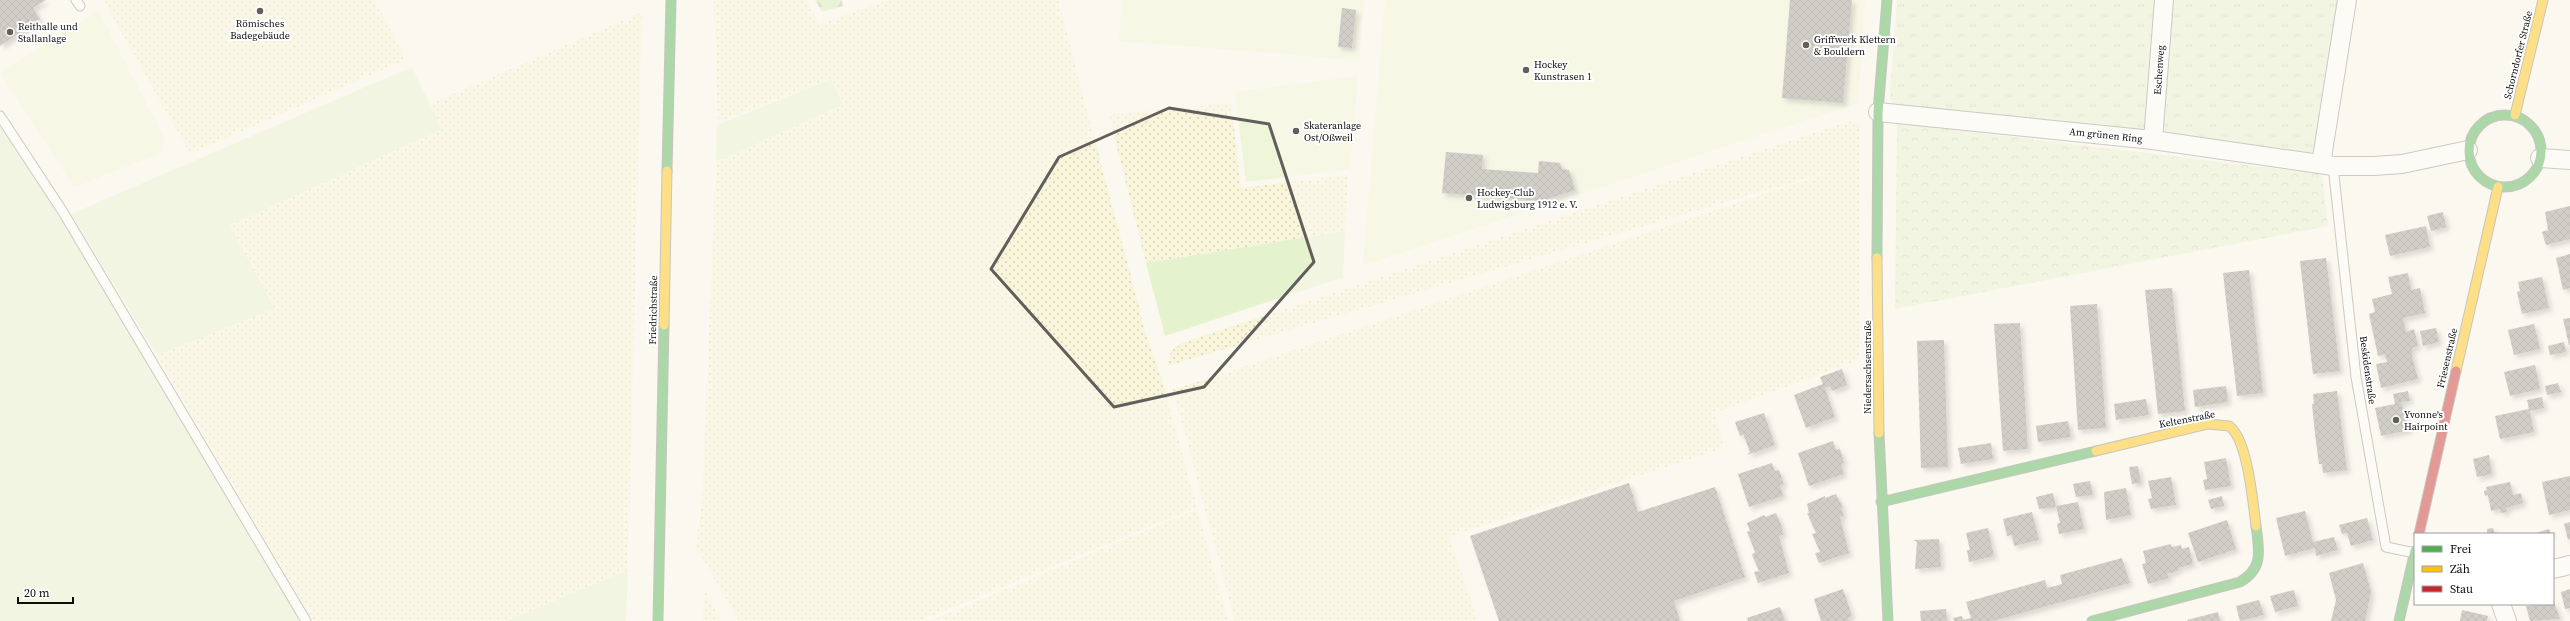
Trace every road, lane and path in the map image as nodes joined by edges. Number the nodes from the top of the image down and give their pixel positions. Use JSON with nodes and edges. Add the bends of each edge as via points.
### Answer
{"nodes":[{"id":1,"x":671,"y":0,"type":"edge"},
{"id":2,"x":1887,"y":0,"type":"edge"},
{"id":3,"x":2164,"y":0,"type":"edge"},
{"id":4,"x":2347,"y":0,"type":"edge"},
{"id":5,"x":2543,"y":0,"type":"edge"},
{"id":6,"x":1878,"y":112,"type":"junction"},
{"id":7,"x":2514,"y":115,"type":"junction"},
{"id":8,"x":0,"y":116,"type":"edge"},
{"id":9,"x":2153,"y":140,"type":"junction"},
{"id":10,"x":2468,"y":150,"type":"junction"},
{"id":11,"x":2540,"y":158,"type":"junction"},
{"id":12,"x":2570,"y":160,"type":"edge"},
{"id":13,"x":2327,"y":165,"type":"junction"},
{"id":14,"x":2498,"y":187,"type":"junction"},
{"id":15,"x":1881,"y":502,"type":"junction"},
{"id":16,"x":2419,"y":533,"type":"edge"},
{"id":17,"x":2414,"y":552,"type":"edge"},
{"id":18,"x":2414,"y":558,"type":"edge"},
{"id":19,"x":2570,"y":565,"type":"edge"},
{"id":20,"x":2554,"y":569,"type":"edge"},
{"id":21,"x":2501,"y":605,"type":"edge"},
{"id":22,"x":2405,"y":610,"type":"edge"},
{"id":23,"x":306,"y":621,"type":"edge"},
{"id":24,"x":658,"y":621,"type":"edge"},
{"id":25,"x":1888,"y":621,"type":"edge"},
{"id":26,"x":2092,"y":621,"type":"edge"},
{"id":27,"x":2507,"y":621,"type":"edge"}],
"edges":[{"from":1,"to":24,"type":"main road","name":"Friedrichstraße"},
{"from":2,"to":6,"type":"main road","name":"Niedersachsenstraße"},
{"from":3,"to":9,"type":"street","name":"Eschenweg"},
{"from":4,"to":13,"type":"street"},
{"from":5,"to":7,"type":"main road","name":"Schorndorfer Straße"},
{"from":6,"to":9,"type":"street","name":"Am grünen Ring"},
{"from":6,"to":15,"type":"main road","name":"Niedersachsenstraße","via":[[1878,418]]},
{"from":7,"to":10,"type":"main road","name":"Schorndorfer Straße","via":[[2496,115],[2479,125],[2473,133]]},
{"from":7,"to":11,"type":"main road","name":"Schorndorfer Straße","via":[[2527,120],[2535,130],[2540,140]]},
{"from":8,"to":23,"type":"lane","via":[[63,212]]},
{"from":9,"to":13,"type":"street","name":"Am grünen Ring"},
{"from":10,"to":13,"type":"street","name":"Am grünen Ring","via":[[2402,164]]},
{"from":10,"to":14,"type":"main road","via":[[2474,172],[2481,179]]},
{"from":11,"to":12,"type":"street"},
{"from":11,"to":14,"type":"main road","name":"Schorndorfer Straße","via":[[2536,171],[2528,179],[2509,187]]},
{"from":13,"to":17,"type":"lane","name":"Beskidenstraße","via":[[2356,377],[2386,547]]},
{"from":14,"to":16,"type":"main road","name":"Friesenstraße"},
{"from":15,"to":25,"type":"main road","name":"Niedersachsenstraße"},
{"from":15,"to":26,"type":"main road","name":"Keltenstraße","via":[[2208,424],[2221,423],[2231,427],[2239,439],[2243,455],[2260,556],[2257,568],[2251,576],[2240,582]]},
{"from":18,"to":22,"type":"main road"},
{"from":19,"to":20,"type":"street"},
{"from":21,"to":27,"type":"street"}]}
